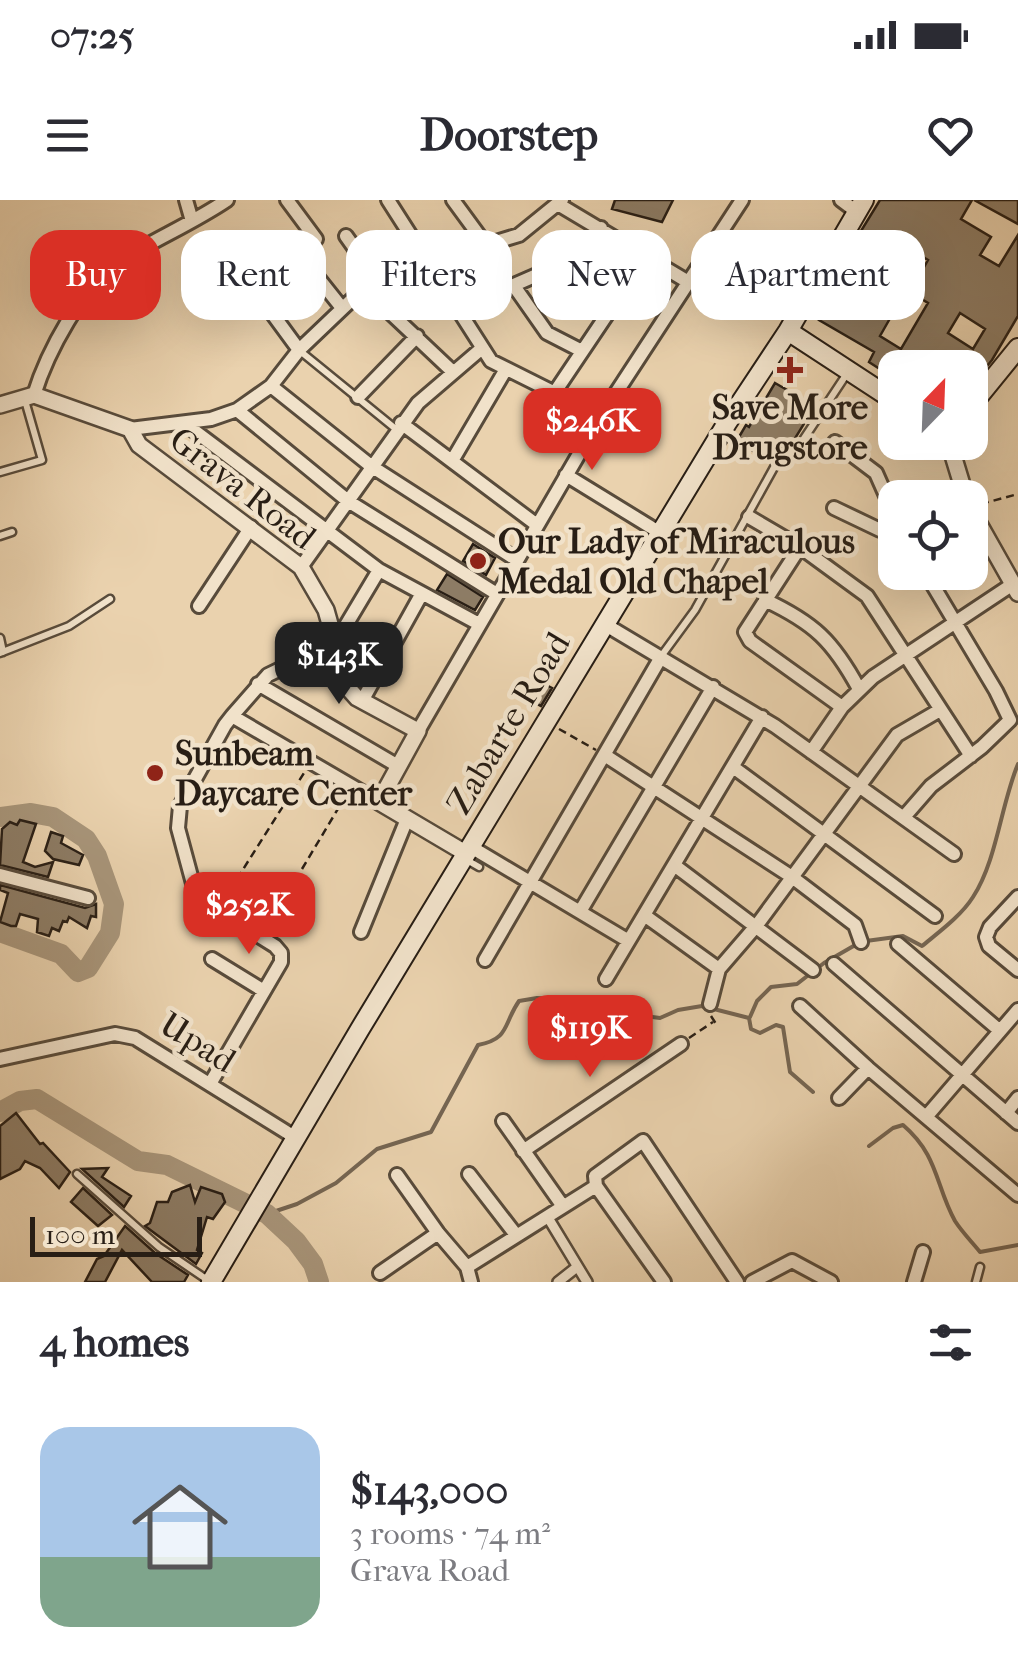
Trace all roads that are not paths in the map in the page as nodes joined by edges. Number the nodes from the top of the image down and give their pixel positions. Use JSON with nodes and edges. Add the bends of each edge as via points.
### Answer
{"nodes":[{"id":1,"x":186,"y":200,"type":"edge"},
{"id":2,"x":228,"y":200,"type":"edge"},
{"id":3,"x":287,"y":200,"type":"edge"},
{"id":4,"x":388,"y":200,"type":"edge"},
{"id":5,"x":453,"y":200,"type":"edge"},
{"id":6,"x":742,"y":200,"type":"edge"},
{"id":7,"x":841,"y":200,"type":"edge"},
{"id":8,"x":560,"y":202,"type":"edge"},
{"id":9,"x":860,"y":206,"type":"edge"},
{"id":10,"x":192,"y":220,"type":"junction"},
{"id":11,"x":601,"y":228,"type":"joint"},
{"id":12,"x":408,"y":230,"type":"edge"},
{"id":13,"x":475,"y":230,"type":"edge"},
{"id":14,"x":604,"y":230,"type":"edge"},
{"id":15,"x":512,"y":235,"type":"edge"},
{"id":16,"x":671,"y":271,"type":"edge"},
{"id":17,"x":532,"y":278,"type":"edge"},
{"id":18,"x":690,"y":284,"type":"junction"},
{"id":19,"x":514,"y":286,"type":"joint"},
{"id":20,"x":346,"y":304,"type":"edge"},
{"id":21,"x":342,"y":308,"type":"junction"},
{"id":22,"x":277,"y":320,"type":"edge"},
{"id":23,"x":399,"y":320,"type":"edge"},
{"id":24,"x":463,"y":320,"type":"edge"},
{"id":25,"x":603,"y":320,"type":"edge"},
{"id":26,"x":788,"y":330,"type":"junction"},
{"id":27,"x":417,"y":336,"type":"junction"},
{"id":28,"x":1018,"y":348,"type":"edge"},
{"id":29,"x":482,"y":349,"type":"junction"},
{"id":30,"x":299,"y":350,"type":"junction"},
{"id":31,"x":582,"y":351,"type":"junction"},
{"id":32,"x":506,"y":369,"type":"junction"},
{"id":33,"x":849,"y":371,"type":"junction"},
{"id":34,"x":452,"y":372,"type":"junction"},
{"id":35,"x":988,"y":385,"type":"edge"},
{"id":36,"x":271,"y":386,"type":"junction"},
{"id":37,"x":878,"y":390,"type":"edge"},
{"id":38,"x":555,"y":392,"type":"junction"},
{"id":39,"x":29,"y":396,"type":"junction"},
{"id":40,"x":358,"y":396,"type":"junction"},
{"id":41,"x":0,"y":406,"type":"edge"},
{"id":42,"x":236,"y":410,"type":"junction"},
{"id":43,"x":601,"y":416,"type":"junction"},
{"id":44,"x":184,"y":423,"type":"junction"},
{"id":45,"x":399,"y":427,"type":"junction"},
{"id":46,"x":130,"y":429,"type":"junction"},
{"id":47,"x":835,"y":442,"type":"dead end"},
{"id":48,"x":452,"y":462,"type":"junction"},
{"id":49,"x":371,"y":466,"type":"junction"},
{"id":50,"x":0,"y":472,"type":"edge"},
{"id":51,"x":566,"y":476,"type":"junction"},
{"id":52,"x":879,"y":480,"type":"edge"},
{"id":53,"x":348,"y":501,"type":"junction"},
{"id":54,"x":834,"y":508,"type":"dead end"},
{"id":55,"x":749,"y":517,"type":"junction"},
{"id":56,"x":536,"y":526,"type":"junction"},
{"id":57,"x":251,"y":527,"type":"junction"},
{"id":58,"x":878,"y":529,"type":"edge"},
{"id":59,"x":327,"y":530,"type":"junction"},
{"id":60,"x":12,"y":532,"type":"dead end"},
{"id":61,"x":662,"y":534,"type":"junction"},
{"id":62,"x":0,"y":536,"type":"edge"},
{"id":63,"x":988,"y":540,"type":"edge"},
{"id":64,"x":800,"y":547,"type":"junction"},
{"id":65,"x":517,"y":560,"type":"junction"},
{"id":66,"x":301,"y":567,"type":"junction"},
{"id":67,"x":379,"y":570,"type":"junction"},
{"id":68,"x":1015,"y":589,"type":"edge"},
{"id":69,"x":936,"y":590,"type":"edge"},
{"id":70,"x":497,"y":594,"type":"junction"},
{"id":71,"x":421,"y":595,"type":"junction"},
{"id":72,"x":110,"y":600,"type":"dead end"},
{"id":73,"x":765,"y":600,"type":"junction"},
{"id":74,"x":199,"y":606,"type":"dead end"},
{"id":75,"x":955,"y":623,"type":"junction"},
{"id":76,"x":480,"y":624,"type":"junction"},
{"id":77,"x":606,"y":625,"type":"junction"},
{"id":78,"x":0,"y":638,"type":"edge"},
{"id":79,"x":336,"y":642,"type":"junction"},
{"id":80,"x":2,"y":652,"type":"edge"},
{"id":81,"x":903,"y":656,"type":"junction"},
{"id":82,"x":661,"y":658,"type":"junction"},
{"id":83,"x":258,"y":684,"type":"junction"},
{"id":84,"x":713,"y":686,"type":"junction"},
{"id":85,"x":859,"y":690,"type":"junction"},
{"id":86,"x":362,"y":701,"type":"junction"},
{"id":87,"x":842,"y":707,"type":"junction"},
{"id":88,"x":940,"y":710,"type":"junction"},
{"id":89,"x":230,"y":718,"type":"junction"},
{"id":90,"x":762,"y":718,"type":"junction"},
{"id":91,"x":418,"y":731,"type":"junction"},
{"id":92,"x":811,"y":752,"type":"junction"},
{"id":93,"x":606,"y":756,"type":"junction"},
{"id":94,"x":970,"y":756,"type":"junction"},
{"id":95,"x":398,"y":766,"type":"junction"},
{"id":96,"x":733,"y":767,"type":"junction"},
{"id":97,"x":655,"y":786,"type":"junction"},
{"id":98,"x":858,"y":787,"type":"junction"},
{"id":99,"x":379,"y":802,"type":"junction"},
{"id":100,"x":904,"y":817,"type":"junction"},
{"id":101,"x":704,"y":818,"type":"junction"},
{"id":102,"x":407,"y":819,"type":"junction"},
{"id":103,"x":826,"y":832,"type":"junction"},
{"id":104,"x":954,"y":854,"type":"dead end"},
{"id":105,"x":470,"y":857,"type":"junction"},
{"id":106,"x":674,"y":865,"type":"junction"},
{"id":107,"x":0,"y":874,"type":"edge"},
{"id":108,"x":792,"y":877,"type":"junction"},
{"id":109,"x":532,"y":880,"type":"junction"},
{"id":110,"x":88,"y":898,"type":"dead end"},
{"id":111,"x":1018,"y":898,"type":"edge"},
{"id":112,"x":581,"y":910,"type":"junction"},
{"id":113,"x":644,"y":915,"type":"junction"},
{"id":114,"x":935,"y":916,"type":"dead end"},
{"id":115,"x":757,"y":925,"type":"junction"},
{"id":116,"x":361,"y":932,"type":"dead end"},
{"id":117,"x":627,"y":940,"type":"junction"},
{"id":118,"x":862,"y":942,"type":"dead end"},
{"id":119,"x":898,"y":944,"type":"dead end"},
{"id":120,"x":212,"y":959,"type":"dead end"},
{"id":121,"x":484,"y":960,"type":"dead end"},
{"id":122,"x":834,"y":964,"type":"dead end"},
{"id":123,"x":718,"y":968,"type":"junction"},
{"id":124,"x":813,"y":970,"type":"dead end"},
{"id":125,"x":1018,"y":970,"type":"edge"},
{"id":126,"x":606,"y":978,"type":"dead end"},
{"id":127,"x":264,"y":991,"type":"junction"},
{"id":128,"x":800,"y":1006,"type":"dead end"},
{"id":129,"x":710,"y":1008,"type":"road end"},
{"id":130,"x":1018,"y":1010,"type":"edge"},
{"id":131,"x":999,"y":1030,"type":"junction"},
{"id":132,"x":681,"y":1044,"type":"road end"},
{"id":133,"x":0,"y":1060,"type":"edge"},
{"id":134,"x":868,"y":1068,"type":"junction"},
{"id":135,"x":963,"y":1075,"type":"junction"},
{"id":136,"x":210,"y":1084,"type":"junction"},
{"id":137,"x":839,"y":1098,"type":"dead end"},
{"id":138,"x":1018,"y":1098,"type":"edge"},
{"id":139,"x":1006,"y":1113,"type":"junction"},
{"id":140,"x":926,"y":1118,"type":"junction"},
{"id":141,"x":503,"y":1122,"type":"dead end"},
{"id":142,"x":1018,"y":1123,"type":"edge"},
{"id":143,"x":296,"y":1138,"type":"junction"},
{"id":144,"x":523,"y":1151,"type":"junction"},
{"id":145,"x":77,"y":1174,"type":"dead end"},
{"id":146,"x":398,"y":1174,"type":"dead end"},
{"id":147,"x":469,"y":1174,"type":"dead end"},
{"id":148,"x":596,"y":1186,"type":"junction"},
{"id":149,"x":1018,"y":1195,"type":"edge"},
{"id":150,"x":562,"y":1205,"type":"junction"},
{"id":151,"x":548,"y":1216,"type":"junction"},
{"id":152,"x":438,"y":1233,"type":"junction"},
{"id":153,"x":516,"y":1235,"type":"junction"},
{"id":154,"x":923,"y":1252,"type":"dead end"},
{"id":155,"x":577,"y":1267,"type":"junction"},
{"id":156,"x":980,"y":1267,"type":"dead end"},
{"id":157,"x":380,"y":1272,"type":"dead end"},
{"id":158,"x":467,"y":1277,"type":"edge"},
{"id":159,"x":211,"y":1282,"type":"edge"},
{"id":160,"x":558,"y":1282,"type":"edge"},
{"id":161,"x":588,"y":1282,"type":"edge"},
{"id":162,"x":664,"y":1282,"type":"edge"},
{"id":163,"x":737,"y":1282,"type":"edge"},
{"id":164,"x":752,"y":1282,"type":"edge"},
{"id":165,"x":831,"y":1282,"type":"edge"},
{"id":166,"x":914,"y":1282,"type":"edge"},
{"id":167,"x":976,"y":1282,"type":"edge"}],
"edges":[{"from":1,"to":10,"type":"street"},
{"from":2,"to":10,"type":"street"},
{"from":3,"to":21,"type":"street","via":[[316,239],[304,259]]},
{"from":4,"to":12,"type":"street"},
{"from":5,"to":13,"type":"street"},
{"from":6,"to":18,"type":"street"},
{"from":7,"to":9,"type":"street"},
{"from":8,"to":11,"type":"street"},
{"from":8,"to":15,"type":"street"},
{"from":9,"to":26,"type":"main road","name":"Zabarte Road"},
{"from":10,"to":39,"type":"street","via":[[120,261],[94,285]]},
{"from":11,"to":14,"type":"street"},
{"from":16,"to":18,"type":"street"},
{"from":17,"to":19,"type":"street"},
{"from":18,"to":43,"type":"street"},
{"from":19,"to":31,"type":"street","via":[[547,332]]},
{"from":20,"to":21,"type":"street"},
{"from":21,"to":30,"type":"street"},
{"from":22,"to":30,"type":"street"},
{"from":23,"to":27,"type":"street"},
{"from":24,"to":29,"type":"street"},
{"from":25,"to":31,"type":"street"},
{"from":26,"to":33,"type":"main road"},
{"from":26,"to":61,"type":"main road","name":"Zabarte Road"},
{"from":27,"to":34,"type":"street"},
{"from":27,"to":40,"type":"street"},
{"from":28,"to":35,"type":"main road"},
{"from":29,"to":32,"type":"street"},
{"from":29,"to":34,"type":"street"},
{"from":30,"to":36,"type":"street"},
{"from":30,"to":40,"type":"lane"},
{"from":31,"to":38,"type":"street"},
{"from":32,"to":38,"type":"street"},
{"from":32,"to":48,"type":"street"},
{"from":33,"to":37,"type":"main road"},
{"from":33,"to":55,"type":"lane","via":[[800,446],[782,453]]},
{"from":34,"to":45,"type":"street"},
{"from":36,"to":42,"type":"street"},
{"from":36,"to":49,"type":"street"},
{"from":38,"to":43,"type":"street"},
{"from":39,"to":41,"type":"street"},
{"from":39,"to":46,"type":"street"},
{"from":39,"to":50,"type":"lane","via":[[42,460]]},
{"from":40,"to":45,"type":"lane"},
{"from":42,"to":44,"type":"street"},
{"from":42,"to":53,"type":"street"},
{"from":43,"to":51,"type":"street"},
{"from":44,"to":46,"type":"street"},
{"from":44,"to":59,"type":"street"},
{"from":45,"to":48,"type":"street"},
{"from":45,"to":49,"type":"street"},
{"from":46,"to":57,"type":"street","name":"Grava Road","via":[[138,445]]},
{"from":47,"to":52,"type":"street"},
{"from":48,"to":56,"type":"street"},
{"from":49,"to":53,"type":"street"},
{"from":49,"to":65,"type":"street"},
{"from":51,"to":56,"type":"street"},
{"from":51,"to":61,"type":"street"},
{"from":53,"to":59,"type":"street"},
{"from":53,"to":70,"type":"street"},
{"from":54,"to":58,"type":"street"},
{"from":55,"to":64,"type":"street"},
{"from":55,"to":82,"type":"lane"},
{"from":56,"to":65,"type":"street"},
{"from":57,"to":66,"type":"street","name":"Grava Road"},
{"from":57,"to":74,"type":"street"},
{"from":59,"to":66,"type":"street"},
{"from":59,"to":67,"type":"street"},
{"from":60,"to":62,"type":"lane"},
{"from":61,"to":77,"type":"main road","name":"Zabarte Road"},
{"from":63,"to":68,"type":"street"},
{"from":64,"to":73,"type":"street"},
{"from":64,"to":81,"type":"street","via":[[867,596]]},
{"from":65,"to":70,"type":"street"},
{"from":66,"to":79,"type":"street","name":"Grava Road"},
{"from":67,"to":71,"type":"street"},
{"from":67,"to":79,"type":"street"},
{"from":68,"to":75,"type":"street"},
{"from":69,"to":75,"type":"street"},
{"from":70,"to":76,"type":"street"},
{"from":71,"to":76,"type":"street"},
{"from":71,"to":86,"type":"street"},
{"from":72,"to":80,"type":"lane","via":[[70,626]]},
{"from":73,"to":85,"type":"street","via":[[820,631]]},
{"from":73,"to":87,"type":"street","via":[[746,636]]},
{"from":75,"to":81,"type":"street"},
{"from":75,"to":94,"type":"street","via":[[1009,717]]},
{"from":76,"to":91,"type":"street"},
{"from":77,"to":82,"type":"street"},
{"from":77,"to":105,"type":"main road","name":"Zabarte Road"},
{"from":78,"to":80,"type":"lane"},
{"from":79,"to":83,"type":"street"},
{"from":79,"to":86,"type":"street","name":"Grava Road","via":[[348,688]]},
{"from":81,"to":85,"type":"street"},
{"from":81,"to":88,"type":"street"},
{"from":82,"to":84,"type":"street"},
{"from":82,"to":93,"type":"street"},
{"from":83,"to":89,"type":"street"},
{"from":83,"to":95,"type":"street"},
{"from":84,"to":90,"type":"street"},
{"from":84,"to":97,"type":"street"},
{"from":85,"to":87,"type":"street"},
{"from":86,"to":91,"type":"street"},
{"from":87,"to":92,"type":"street"},
{"from":88,"to":94,"type":"street"},
{"from":88,"to":98,"type":"street","via":[[897,735]]},
{"from":89,"to":99,"type":"street"},
{"from":89,"to":127,"type":"street","via":[[177,818],[195,891],[282,953]]},
{"from":90,"to":92,"type":"street"},
{"from":90,"to":96,"type":"street"},
{"from":91,"to":95,"type":"street"},
{"from":92,"to":98,"type":"street"},
{"from":93,"to":97,"type":"street"},
{"from":93,"to":109,"type":"street"},
{"from":94,"to":100,"type":"street"},
{"from":95,"to":99,"type":"street"},
{"from":96,"to":101,"type":"street"},
{"from":96,"to":103,"type":"street"},
{"from":97,"to":101,"type":"street"},
{"from":97,"to":112,"type":"street"},
{"from":98,"to":100,"type":"street"},
{"from":98,"to":103,"type":"street"},
{"from":99,"to":102,"type":"street"},
{"from":100,"to":104,"type":"street"},
{"from":101,"to":106,"type":"street"},
{"from":101,"to":108,"type":"street"},
{"from":102,"to":105,"type":"street"},
{"from":102,"to":116,"type":"street"},
{"from":103,"to":108,"type":"street"},
{"from":103,"to":114,"type":"street"},
{"from":105,"to":109,"type":"street"},
{"from":105,"to":143,"type":"main road","name":"Zabarte Road"},
{"from":106,"to":113,"type":"street"},
{"from":106,"to":115,"type":"street"},
{"from":107,"to":110,"type":"street"},
{"from":108,"to":115,"type":"street"},
{"from":108,"to":118,"type":"street","via":[[855,925]]},
{"from":109,"to":112,"type":"street"},
{"from":109,"to":121,"type":"street"},
{"from":111,"to":125,"type":"street","via":[[986,937]]},
{"from":112,"to":117,"type":"street"},
{"from":113,"to":117,"type":"street"},
{"from":113,"to":123,"type":"street"},
{"from":115,"to":123,"type":"street"},
{"from":115,"to":124,"type":"street"},
{"from":117,"to":126,"type":"street"},
{"from":119,"to":131,"type":"street"},
{"from":120,"to":127,"type":"street"},
{"from":122,"to":135,"type":"street"},
{"from":123,"to":129,"type":"street"},
{"from":127,"to":136,"type":"street"},
{"from":128,"to":134,"type":"street"},
{"from":130,"to":131,"type":"street"},
{"from":131,"to":135,"type":"street"},
{"from":132,"to":144,"type":"street"},
{"from":133,"to":136,"type":"street","name":"Upad","via":[[115,1034],[135,1038]]},
{"from":134,"to":137,"type":"street"},
{"from":134,"to":140,"type":"street"},
{"from":135,"to":139,"type":"street"},
{"from":135,"to":140,"type":"street"},
{"from":136,"to":143,"type":"street","name":"Upad"},
{"from":138,"to":139,"type":"street"},
{"from":139,"to":142,"type":"street"},
{"from":140,"to":149,"type":"street"},
{"from":141,"to":144,"type":"street"},
{"from":143,"to":159,"type":"main road","name":"Zabarte Road"},
{"from":144,"to":150,"type":"street"},
{"from":145,"to":159,"type":"lane","via":[[159,1247]]},
{"from":146,"to":152,"type":"street"},
{"from":147,"to":153,"type":"street"},
{"from":148,"to":150,"type":"street"},
{"from":148,"to":162,"type":"street"},
{"from":148,"to":163,"type":"street","via":[[595,1176],[643,1142]]},
{"from":150,"to":151,"type":"street"},
{"from":151,"to":153,"type":"street"},
{"from":151,"to":155,"type":"street"},
{"from":152,"to":157,"type":"street"},
{"from":152,"to":158,"type":"street"},
{"from":153,"to":158,"type":"street"},
{"from":154,"to":166,"type":"street"},
{"from":155,"to":160,"type":"street"},
{"from":155,"to":161,"type":"street"},
{"from":156,"to":167,"type":"lane"},
{"from":164,"to":165,"type":"street","via":[[792,1262]]}]}
